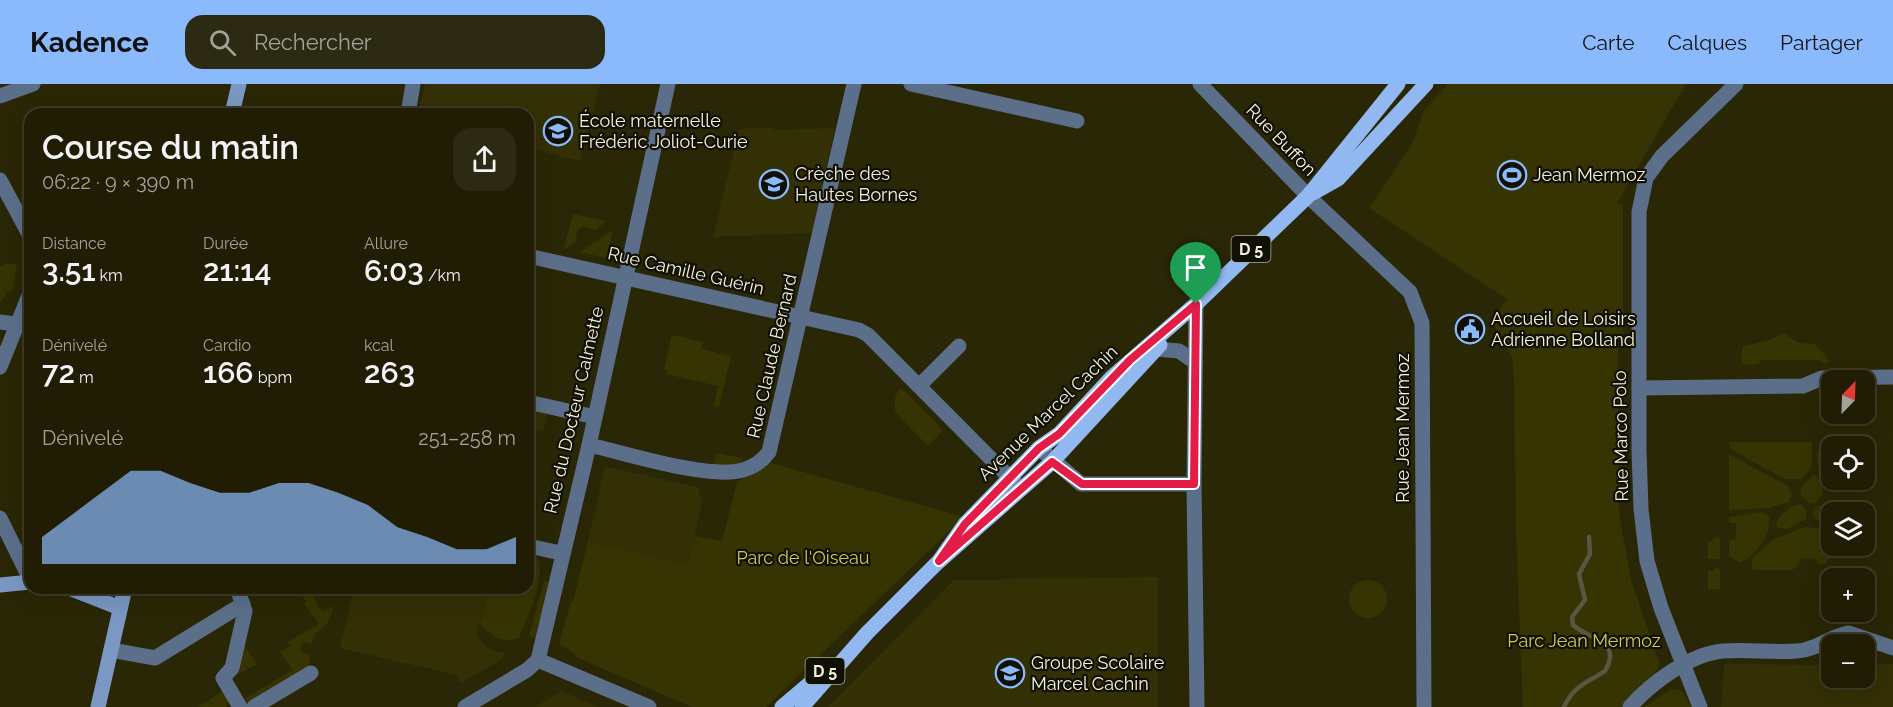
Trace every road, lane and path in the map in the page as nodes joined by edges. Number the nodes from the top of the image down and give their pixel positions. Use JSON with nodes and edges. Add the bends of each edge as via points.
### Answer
{"nodes":[{"id":1,"x":33,"y":84,"type":"edge"},
{"id":2,"x":239,"y":84,"type":"edge"},
{"id":3,"x":413,"y":84,"type":"edge"},
{"id":4,"x":668,"y":84,"type":"edge"},
{"id":5,"x":854,"y":84,"type":"edge"},
{"id":6,"x":911,"y":84,"type":"edge"},
{"id":7,"x":1200,"y":84,"type":"edge"},
{"id":8,"x":1398,"y":84,"type":"edge"},
{"id":9,"x":1426,"y":84,"type":"edge"},
{"id":10,"x":1736,"y":84,"type":"edge"},
{"id":11,"x":0,"y":96,"type":"edge"},
{"id":12,"x":233,"y":108,"type":"edge"},
{"id":13,"x":409,"y":108,"type":"edge"},
{"id":14,"x":1077,"y":121,"type":"dead end"},
{"id":15,"x":0,"y":180,"type":"edge"},
{"id":16,"x":1308,"y":196,"type":"junction"},
{"id":17,"x":24,"y":225,"type":"edge"},
{"id":18,"x":534,"y":257,"type":"edge"},
{"id":19,"x":624,"y":277,"type":"junction"},
{"id":20,"x":1196,"y":304,"type":"junction"},
{"id":21,"x":802,"y":317,"type":"junction"},
{"id":22,"x":0,"y":322,"type":"edge"},
{"id":23,"x":24,"y":325,"type":"edge"},
{"id":24,"x":959,"y":346,"type":"dead end"},
{"id":25,"x":1156,"y":349,"type":"junction"},
{"id":26,"x":1195,"y":362,"type":"junction"},
{"id":27,"x":0,"y":367,"type":"edge"},
{"id":28,"x":1893,"y":377,"type":"edge"},
{"id":29,"x":919,"y":386,"type":"junction"},
{"id":30,"x":1639,"y":388,"type":"junction"},
{"id":31,"x":534,"y":403,"type":"edge"},
{"id":32,"x":595,"y":417,"type":"junction"},
{"id":33,"x":589,"y":445,"type":"junction"},
{"id":34,"x":1039,"y":448,"type":"junction"},
{"id":35,"x":1052,"y":462,"type":"junction"},
{"id":36,"x":1009,"y":478,"type":"junction"},
{"id":37,"x":1194,"y":484,"type":"junction"},
{"id":38,"x":1021,"y":489,"type":"junction"},
{"id":39,"x":0,"y":518,"type":"edge"},
{"id":40,"x":534,"y":547,"type":"edge"},
{"id":41,"x":561,"y":553,"type":"junction"},
{"id":42,"x":939,"y":561,"type":"junction"},
{"id":43,"x":24,"y":568,"type":"edge"},
{"id":44,"x":24,"y":581,"type":"edge"},
{"id":45,"x":0,"y":585,"type":"edge"},
{"id":46,"x":84,"y":594,"type":"edge"},
{"id":47,"x":124,"y":594,"type":"edge"},
{"id":48,"x":239,"y":594,"type":"edge"},
{"id":49,"x":243,"y":604,"type":"junction"},
{"id":50,"x":120,"y":608,"type":"junction"},
{"id":51,"x":867,"y":633,"type":"junction"},
{"id":52,"x":1893,"y":648,"type":"edge"},
{"id":53,"x":111,"y":650,"type":"junction"},
{"id":54,"x":538,"y":660,"type":"junction"},
{"id":55,"x":1683,"y":665,"type":"junction"},
{"id":56,"x":311,"y":674,"type":"dead end"},
{"id":57,"x":98,"y":707,"type":"edge"},
{"id":58,"x":240,"y":707,"type":"edge"},
{"id":59,"x":254,"y":707,"type":"edge"},
{"id":60,"x":465,"y":707,"type":"edge"},
{"id":61,"x":649,"y":707,"type":"edge"},
{"id":62,"x":782,"y":707,"type":"edge"},
{"id":63,"x":802,"y":707,"type":"edge"},
{"id":64,"x":1197,"y":707,"type":"edge"},
{"id":65,"x":1424,"y":707,"type":"edge"},
{"id":66,"x":1630,"y":707,"type":"edge"},
{"id":67,"x":1700,"y":707,"type":"edge"}],
"edges":[{"from":1,"to":11,"type":"street"},
{"from":2,"to":12,"type":"street"},
{"from":3,"to":13,"type":"street"},
{"from":4,"to":19,"type":"street","name":"Rue du Docteur Calmette"},
{"from":5,"to":21,"type":"street","name":"Rue Claude Bernard"},
{"from":6,"to":14,"type":"street"},
{"from":7,"to":16,"type":"street","name":"Rue Buffon"},
{"from":8,"to":16,"type":"main road","name":"Avenue Marcel Cachin","number":"D 5"},
{"from":9,"to":16,"type":"main road","name":"Avenue Marcel Cachin","number":"D 5","via":[[1338,179]]},
{"from":10,"to":30,"type":"street","name":"Rue Marco Polo","via":[[1662,156],[1646,178],[1639,212]]},
{"from":15,"to":17,"type":"street"},
{"from":16,"to":20,"type":"main road","name":"Avenue Marcel Cachin","number":"D 5"},
{"from":16,"to":65,"type":"street","name":"Rue Jean Mermoz","via":[[1410,292],[1422,323]]},
{"from":18,"to":19,"type":"street","name":"Rue Camille Guérin"},
{"from":19,"to":21,"type":"street","name":"Rue Camille Guérin"},
{"from":19,"to":32,"type":"street","name":"Rue du Docteur Calmette"},
{"from":20,"to":25,"type":"main road","name":"Avenue Marcel Cachin","number":"D 5"},
{"from":20,"to":26,"type":"street"},
{"from":20,"to":34,"type":"main road","name":"Avenue Marcel Cachin","number":"D 5","via":[[1130,360],[1059,434]]},
{"from":21,"to":29,"type":"street","name":"Rue Camille Guérin","via":[[860,330]]},
{"from":21,"to":33,"type":"street","name":"Rue Claude Bernard","via":[[770,452],[757,464],[742,471],[703,470]]},
{"from":22,"to":23,"type":"street"},
{"from":23,"to":27,"type":"street"},
{"from":24,"to":29,"type":"street"},
{"from":25,"to":26,"type":"street","via":[[1179,351]]},
{"from":25,"to":35,"type":"main road","name":"Avenue Marcel Cachin","number":"D 5"},
{"from":26,"to":37,"type":"street"},
{"from":28,"to":30,"type":"street","via":[[1822,378],[1803,386]]},
{"from":29,"to":36,"type":"street","name":"Rue Camille Guérin"},
{"from":30,"to":55,"type":"street","name":"Rue Marco Polo","via":[[1641,509],[1647,561]]},
{"from":31,"to":32,"type":"street"},
{"from":32,"to":33,"type":"street","name":"Rue du Docteur Calmette"},
{"from":33,"to":41,"type":"street","name":"Rue du Docteur Calmette"},
{"from":34,"to":35,"type":"street"},
{"from":34,"to":36,"type":"main road","name":"Avenue Marcel Cachin","number":"D 5"},
{"from":35,"to":37,"type":"street","via":[[1082,484]]},
{"from":35,"to":38,"type":"main road","name":"Avenue Marcel Cachin","number":"D 5"},
{"from":36,"to":38,"type":"street","name":"Rue Camille Guérin"},
{"from":36,"to":42,"type":"main road","name":"Avenue Marcel Cachin","number":"D 5","via":[[965,524]]},
{"from":37,"to":64,"type":"street"},
{"from":38,"to":42,"type":"main road","name":"Avenue Marcel Cachin","number":"D 5"},
{"from":39,"to":43,"type":"street"},
{"from":40,"to":41,"type":"street"},
{"from":41,"to":54,"type":"street","name":"Rue du Docteur Calmette"},
{"from":42,"to":51,"type":"main road","name":"Avenue Marcel Cachin","number":"D 5"},
{"from":44,"to":45,"type":"street"},
{"from":46,"to":50,"type":"street"},
{"from":47,"to":50,"type":"street"},
{"from":48,"to":49,"type":"street"},
{"from":49,"to":53,"type":"street","via":[[155,658]]},
{"from":49,"to":58,"type":"street","via":[[245,611],[232,668],[223,678]]},
{"from":50,"to":53,"type":"street"},
{"from":51,"to":62,"type":"main road","name":"Avenue Marcel Cachin","number":"D 5"},
{"from":51,"to":63,"type":"main road","name":"Avenue Marcel Cachin","number":"D 5"},
{"from":52,"to":55,"type":"street","via":[[1849,633],[1814,648],[1723,651]]},
{"from":53,"to":57,"type":"street"},
{"from":54,"to":60,"type":"street"},
{"from":54,"to":61,"type":"street"},
{"from":55,"to":66,"type":"street"},
{"from":55,"to":67,"type":"street","name":"Rue Marco Polo"},
{"from":56,"to":59,"type":"street"}]}
